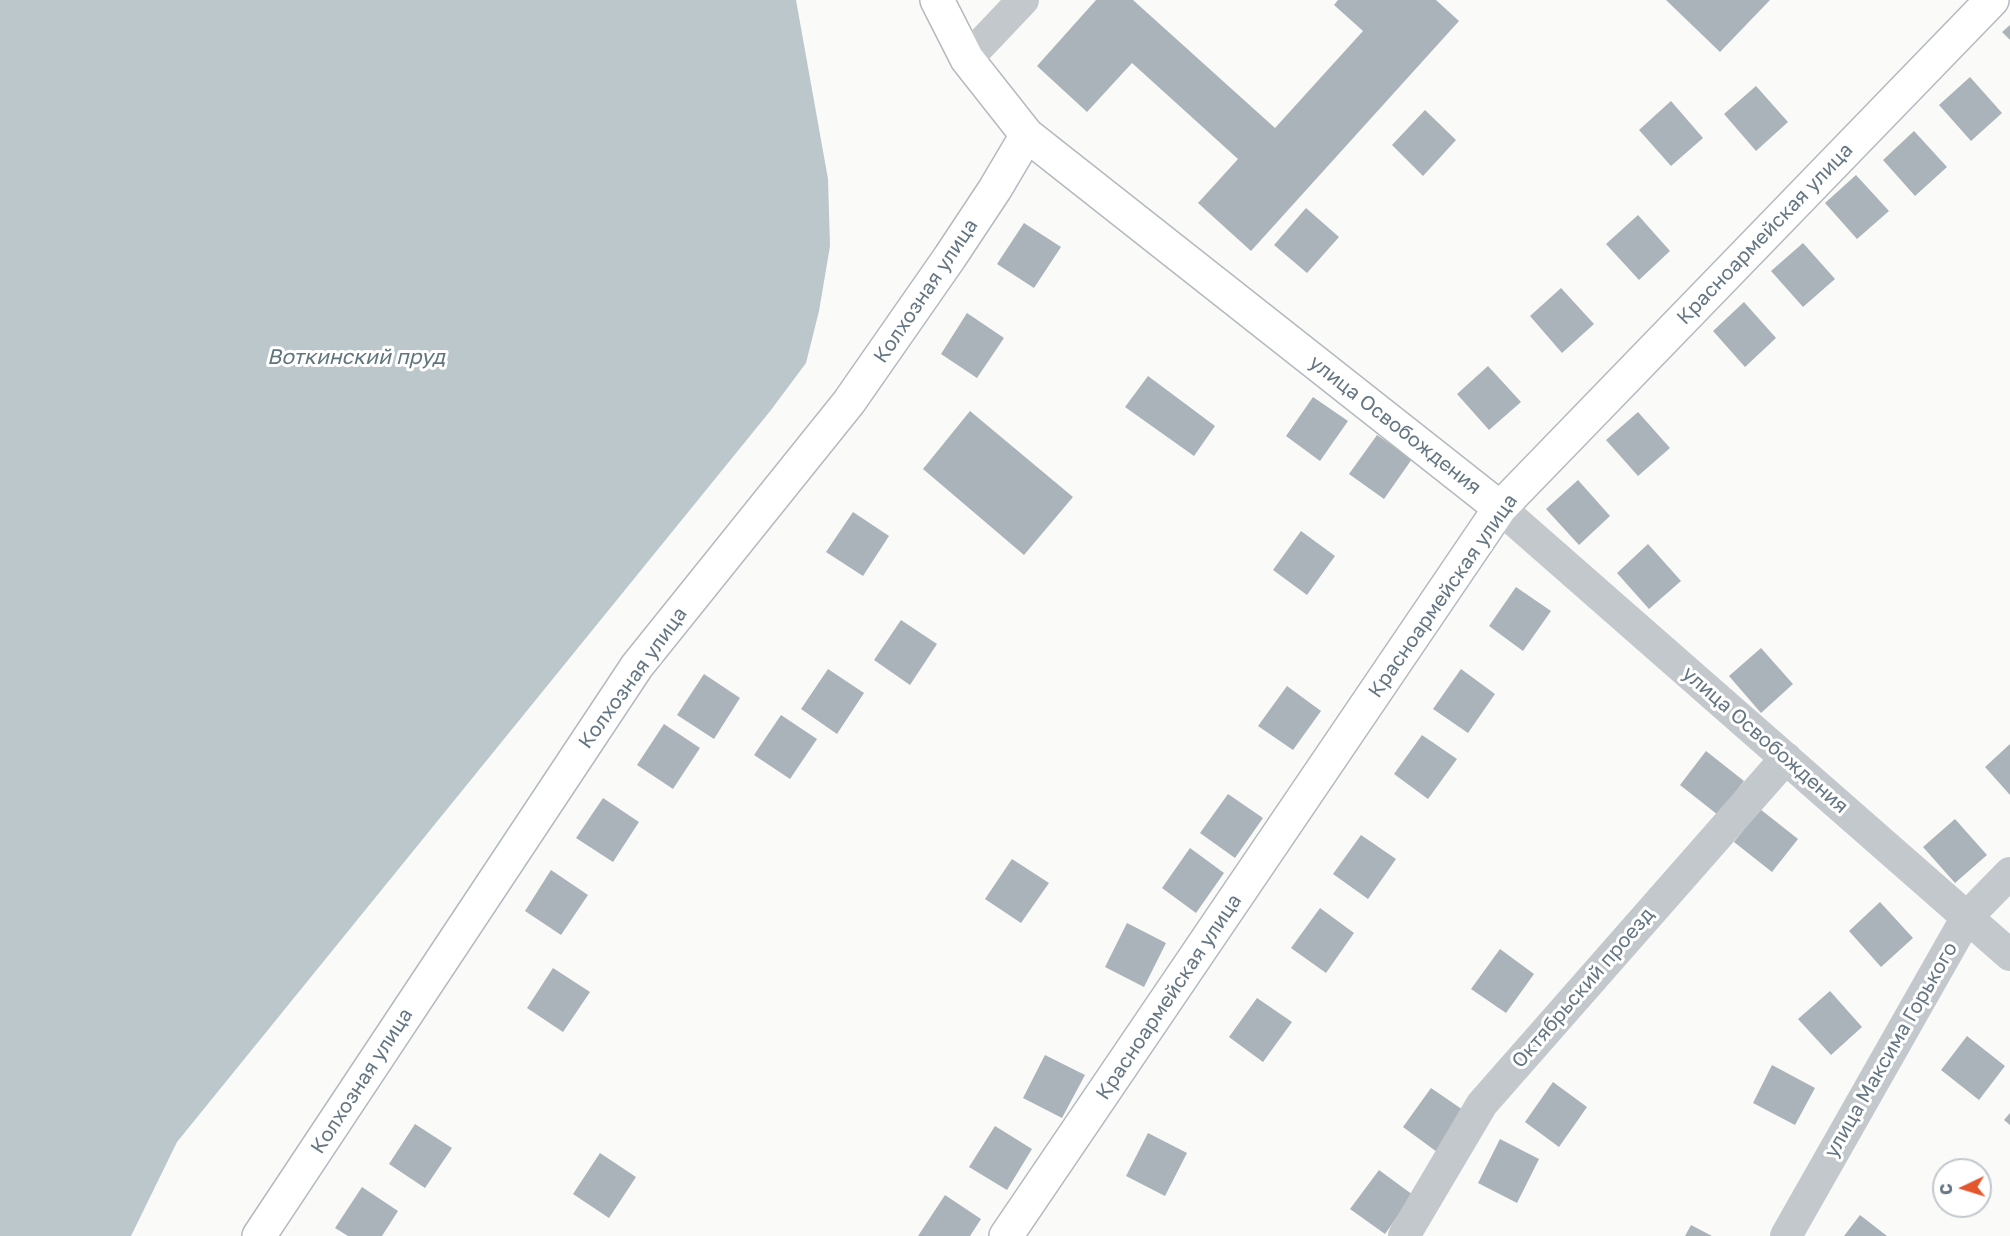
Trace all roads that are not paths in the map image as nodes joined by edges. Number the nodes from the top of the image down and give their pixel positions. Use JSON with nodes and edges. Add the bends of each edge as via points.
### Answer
{"nodes":[{"id":1,"x":937,"y":0,"type":"edge"},
{"id":2,"x":1023,"y":0,"type":"edge"},
{"id":3,"x":1992,"y":0,"type":"edge"},
{"id":4,"x":967,"y":59,"type":"junction"},
{"id":5,"x":1027,"y":135,"type":"junction"},
{"id":6,"x":1500,"y":508,"type":"junction"},
{"id":7,"x":1786,"y":758,"type":"junction"},
{"id":8,"x":2010,"y":873,"type":"edge"},
{"id":9,"x":1967,"y":917,"type":"junction"},
{"id":10,"x":2010,"y":955,"type":"edge"},
{"id":11,"x":259,"y":1236,"type":"edge"},
{"id":12,"x":1006,"y":1236,"type":"edge"},
{"id":13,"x":1404,"y":1236,"type":"edge"},
{"id":14,"x":1786,"y":1236,"type":"edge"}],
"edges":[{"from":1,"to":4,"type":"street","name":"улица Освобождения"},
{"from":2,"to":4,"type":"street"},
{"from":3,"to":6,"type":"street","name":"Красноармейская улица"},
{"from":4,"to":5,"type":"street","name":"улица Освобождения"},
{"from":5,"to":6,"type":"street","name":"улица Освобождения"},
{"from":5,"to":11,"type":"street","name":"Колхозная улица","via":[[950,257],[849,402],[637,666]]},
{"from":6,"to":7,"type":"street","name":"улица Освобождения"},
{"from":6,"to":12,"type":"street","name":"Красноармейская улица"},
{"from":7,"to":9,"type":"street","name":"улица Освобождения"},
{"from":7,"to":13,"type":"street","name":"Октябрьский проезд","via":[[1482,1104]]},
{"from":8,"to":9,"type":"street","name":"улица Максима Горького"},
{"from":9,"to":10,"type":"street","name":"улица Освобождения"},
{"from":9,"to":14,"type":"street","name":"улица Максима Горького"}]}
